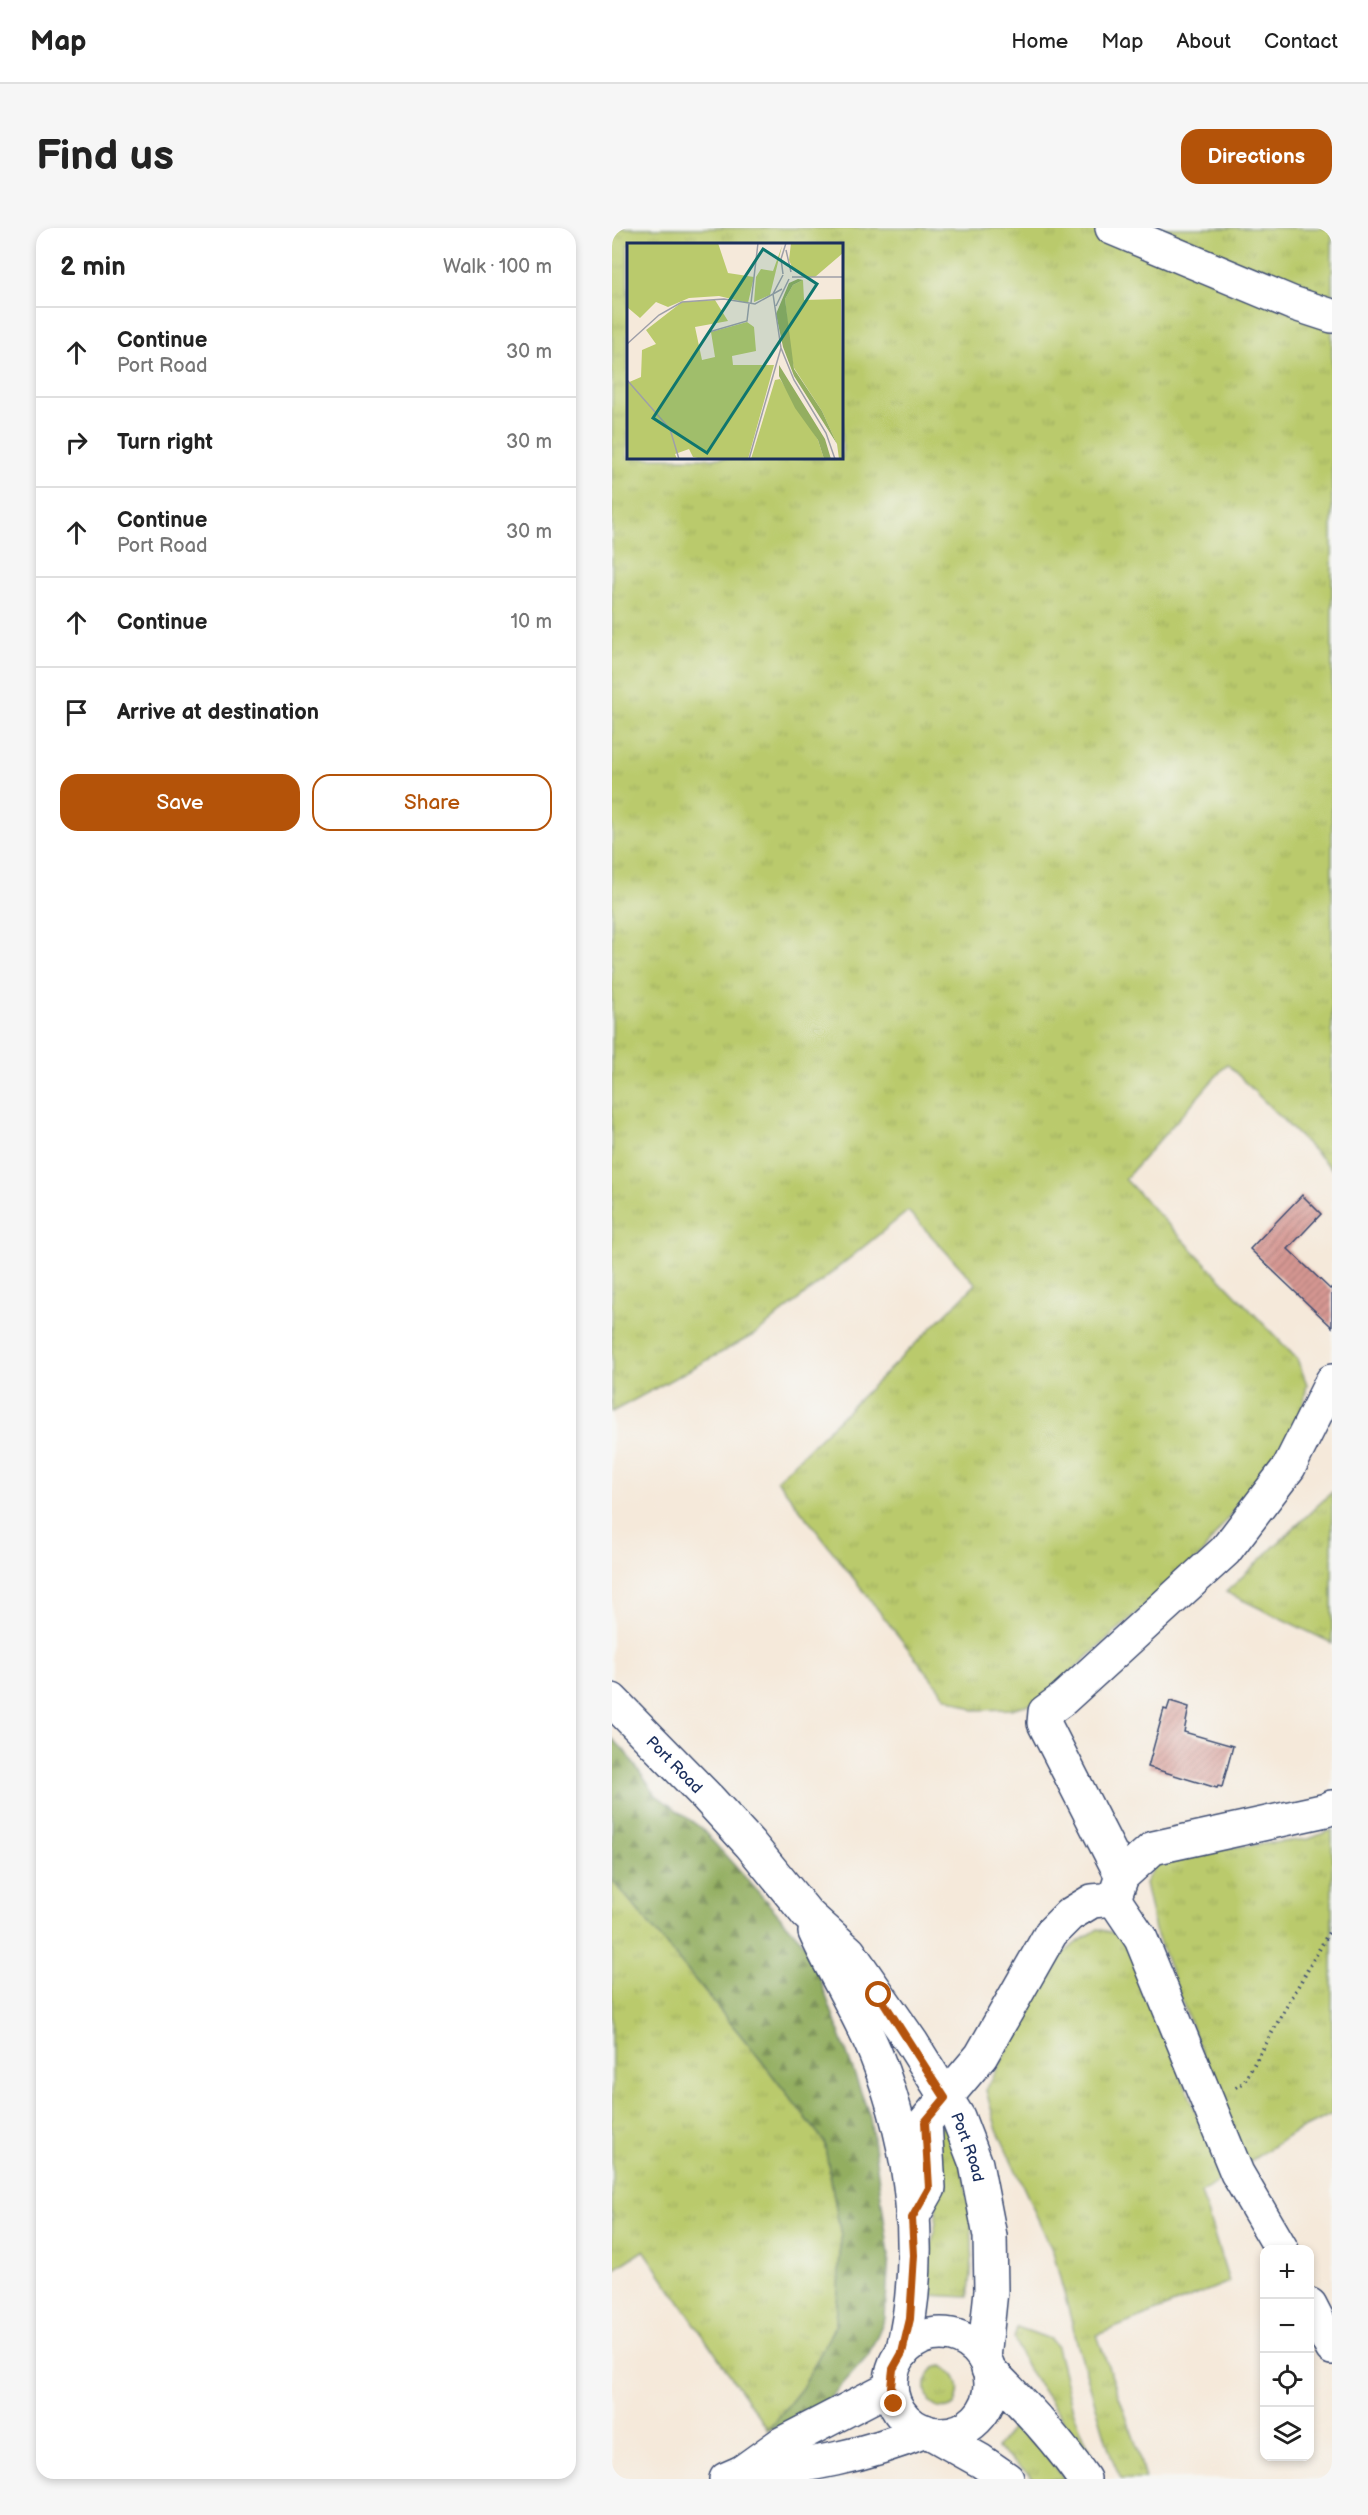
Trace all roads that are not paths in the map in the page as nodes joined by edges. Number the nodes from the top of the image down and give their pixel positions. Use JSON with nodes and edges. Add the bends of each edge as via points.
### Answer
{"nodes":[{"id":1,"x":1112,"y":228,"type":"edge"},
{"id":2,"x":1332,"y":316,"type":"edge"},
{"id":3,"x":1332,"y":1381,"type":"edge"},
{"id":4,"x":612,"y":1700,"type":"edge"},
{"id":5,"x":1332,"y":1807,"type":"edge"},
{"id":6,"x":1118,"y":1888,"type":"junction"},
{"id":7,"x":807,"y":1914,"type":"junction"},
{"id":8,"x":945,"y":2098,"type":"junction"},
{"id":9,"x":912,"y":2218,"type":"junction"},
{"id":10,"x":1279,"y":2245,"type":"edge"},
{"id":11,"x":1314,"y":2313,"type":"edge"},
{"id":12,"x":1332,"y":2348,"type":"edge"},
{"id":13,"x":902,"y":2353,"type":"junction"},
{"id":14,"x":986,"y":2363,"type":"junction"},
{"id":15,"x":891,"y":2387,"type":"junction"},
{"id":16,"x":929,"y":2433,"type":"junction"},
{"id":17,"x":734,"y":2476,"type":"edge"},
{"id":18,"x":1007,"y":2479,"type":"edge"},
{"id":19,"x":1084,"y":2479,"type":"edge"}],
"edges":[{"from":1,"to":2,"type":"main road"},
{"from":3,"to":6,"type":"main road","via":[[1289,1467],[1225,1551],[1063,1700],[1045,1712],[1044,1723]]},
{"from":4,"to":7,"type":"main road","name":"Port Road","via":[[708,1797]]},
{"from":5,"to":6,"type":"main road","via":[[1153,1848]]},
{"from":6,"to":8,"type":"main road","via":[[1069,1915],[1051,1933],[981,2056]]},
{"from":6,"to":10,"type":"main road","via":[[1237,2173]]},
{"from":7,"to":8,"type":"main road","name":"Port Road","via":[[849,1952]]},
{"from":7,"to":9,"type":"main road","name":"Port Road","via":[[856,2011],[890,2095],[904,2148]]},
{"from":8,"to":9,"type":"main road","via":[[925,2122],[929,2188]]},
{"from":8,"to":14,"type":"main road","name":"Port Road","via":[[958,2117],[986,2205],[992,2263]]},
{"from":9,"to":13,"type":"main road","name":"Port Road","via":[[913,2294]]},
{"from":11,"to":12,"type":"main road"},
{"from":13,"to":14,"type":"main road","via":[[914,2342],[940,2334],[972,2344]]},
{"from":13,"to":15,"type":"main road","via":[[893,2369]]},
{"from":14,"to":16,"type":"main road","via":[[992,2380],[990,2398],[982,2414],[970,2426],[950,2434]]},
{"from":14,"to":19,"type":"main road","via":[[1030,2409]]},
{"from":15,"to":16,"type":"main road","via":[[894,2404],[903,2417]]},
{"from":15,"to":17,"type":"main road","via":[[781,2444]]},
{"from":16,"to":17,"type":"main road","via":[[796,2468]]},
{"from":16,"to":18,"type":"main road"}]}
